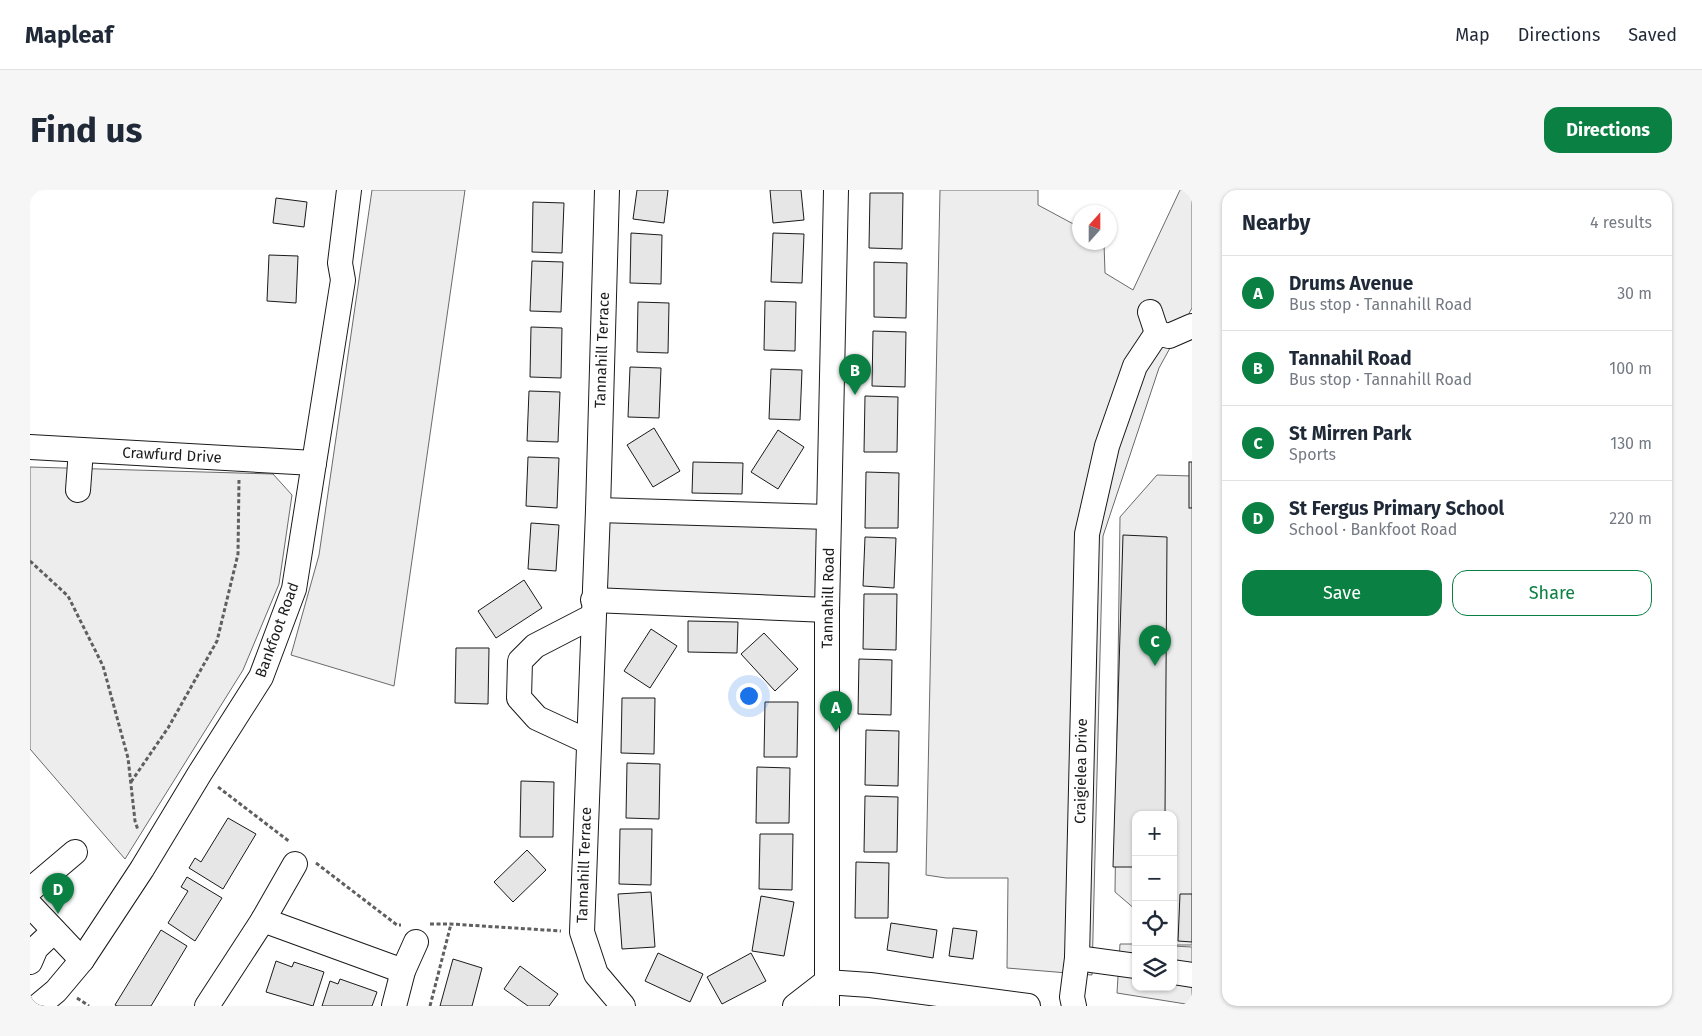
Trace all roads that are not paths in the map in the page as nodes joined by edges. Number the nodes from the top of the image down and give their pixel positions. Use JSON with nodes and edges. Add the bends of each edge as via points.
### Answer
{"nodes":[{"id":1,"x":349,"y":190,"type":"edge"},
{"id":2,"x":607,"y":190,"type":"edge"},
{"id":3,"x":836,"y":190,"type":"edge"},
{"id":4,"x":1192,"y":326,"type":"edge"},
{"id":5,"x":30,"y":447,"type":"edge"},
{"id":6,"x":81,"y":450,"type":"junction"},
{"id":7,"x":314,"y":463,"type":"junction"},
{"id":8,"x":78,"y":490,"type":"dead end"},
{"id":9,"x":598,"y":510,"type":"junction"},
{"id":10,"x":829,"y":517,"type":"junction"},
{"id":11,"x":593,"y":608,"type":"junction"},
{"id":12,"x":827,"y":610,"type":"junction"},
{"id":13,"x":589,"y":742,"type":"junction"},
{"id":14,"x":76,"y":852,"type":"dead end"},
{"id":15,"x":301,"y":857,"type":"road end"},
{"id":16,"x":30,"y":890,"type":"edge"},
{"id":17,"x":30,"y":905,"type":"edge"},
{"id":18,"x":263,"y":920,"type":"junction"},
{"id":19,"x":54,"y":931,"type":"junction"},
{"id":20,"x":415,"y":931,"type":"road end"},
{"id":21,"x":1077,"y":958,"type":"junction"},
{"id":22,"x":82,"y":960,"type":"junction"},
{"id":23,"x":30,"y":962,"type":"edge"},
{"id":24,"x":1132,"y":965,"type":"edge"},
{"id":25,"x":403,"y":971,"type":"junction"},
{"id":26,"x":1177,"y":973,"type":"edge"},
{"id":27,"x":1192,"y":975,"type":"edge"},
{"id":28,"x":826,"y":982,"type":"junction"},
{"id":29,"x":38,"y":1006,"type":"edge"},
{"id":30,"x":207,"y":1006,"type":"edge"},
{"id":31,"x":394,"y":1006,"type":"edge"},
{"id":32,"x":623,"y":1006,"type":"edge"},
{"id":33,"x":795,"y":1006,"type":"edge"},
{"id":34,"x":827,"y":1006,"type":"edge"},
{"id":35,"x":1028,"y":1006,"type":"edge"},
{"id":36,"x":1074,"y":1006,"type":"edge"}],
"edges":[{"from":1,"to":7,"type":"street","name":"Bankfoot Road","via":[[340,263],[343,280]]},
{"from":2,"to":9,"type":"street","name":"Tannahill Terrace"},
{"from":3,"to":10,"type":"street","name":"Tannahill Road"},
{"from":4,"to":21,"type":"street","name":"Craigielea Drive","via":[[1169,336],[1153,322],[1107,446],[1087,534]]},
{"from":5,"to":6,"type":"street","name":"Crawfurd Drive"},
{"from":6,"to":7,"type":"street","name":"Crawfurd Drive"},
{"from":6,"to":8,"type":"street"},
{"from":7,"to":22,"type":"street","name":"Bankfoot Road","via":[[294,589],[261,677]]},
{"from":9,"to":10,"type":"street"},
{"from":9,"to":11,"type":"street","name":"Tannahill Terrace"},
{"from":10,"to":12,"type":"street","name":"Tannahill Road"},
{"from":11,"to":12,"type":"street"},
{"from":11,"to":13,"type":"street","name":"Tannahill Terrace"},
{"from":11,"to":13,"type":"street","via":[[535,646],[520,661],[519,689],[519,698],[537,718]]},
{"from":12,"to":28,"type":"street","name":"Tannahill Road"},
{"from":13,"to":32,"type":"street","name":"Tannahill Terrace","via":[[582,932],[596,974]]},
{"from":14,"to":16,"type":"street"},
{"from":15,"to":18,"type":"street"},
{"from":17,"to":19,"type":"street"},
{"from":18,"to":25,"type":"street"},
{"from":18,"to":30,"type":"street"},
{"from":19,"to":22,"type":"street"},
{"from":19,"to":23,"type":"street","via":[[36,948]]},
{"from":20,"to":25,"type":"street"},
{"from":21,"to":24,"type":"street"},
{"from":21,"to":36,"type":"street","name":"Craigielea Drive","via":[[1072,997]]},
{"from":22,"to":29,"type":"street","name":"Bankfoot Road","via":[[56,991]]},
{"from":25,"to":31,"type":"street"},
{"from":26,"to":27,"type":"street"},
{"from":28,"to":33,"type":"street"},
{"from":28,"to":34,"type":"street","name":"Tannahill Road"},
{"from":28,"to":35,"type":"street"}]}
